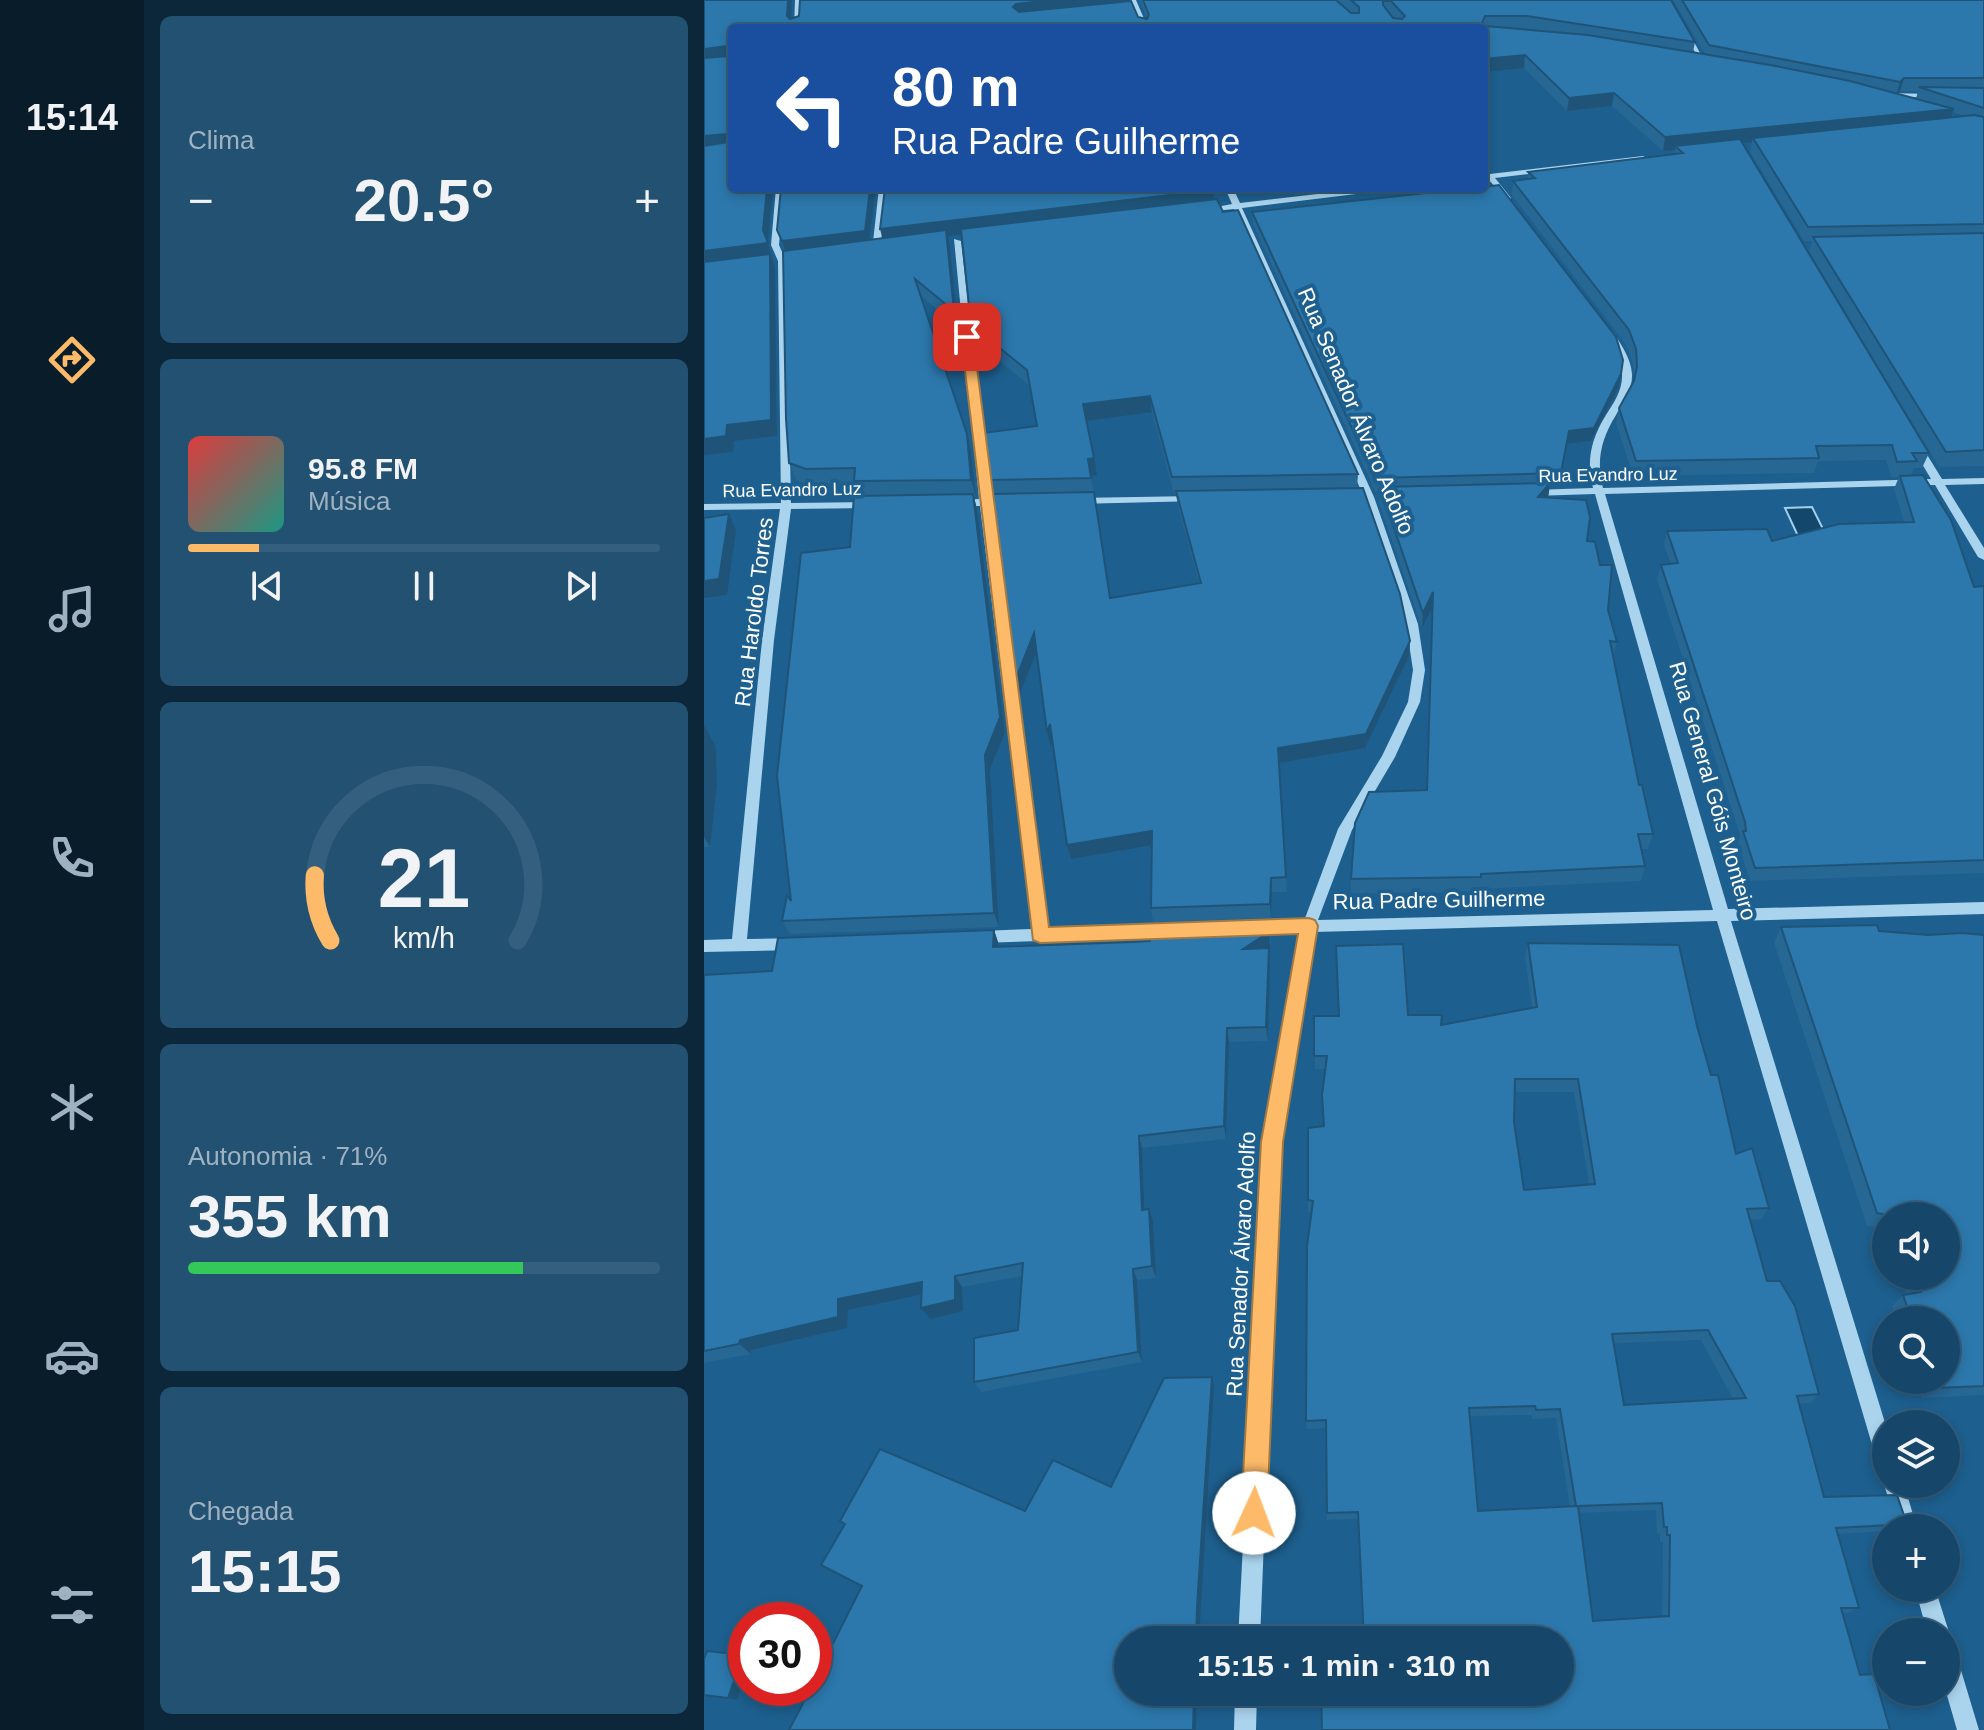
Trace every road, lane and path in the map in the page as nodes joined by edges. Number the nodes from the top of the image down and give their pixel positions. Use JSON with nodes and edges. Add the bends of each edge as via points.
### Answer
{"nodes":[{"id":1,"x":798,"y":0,"type":"edge"},
{"id":2,"x":1668,"y":0,"type":"edge"},
{"id":3,"x":1135,"y":4,"type":"edge"},
{"id":4,"x":1122,"y":9,"type":"edge"},
{"id":5,"x":797,"y":24,"type":"edge"},
{"id":6,"x":1143,"y":24,"type":"edge"},
{"id":7,"x":1688,"y":58,"type":"edge"},
{"id":8,"x":1703,"y":61,"type":"junction"},
{"id":9,"x":1718,"y":64,"type":"edge"},
{"id":10,"x":1953,"y":96,"type":"edge"},
{"id":11,"x":1914,"y":105,"type":"edge"},
{"id":12,"x":1646,"y":158,"type":"edge"},
{"id":13,"x":1488,"y":176,"type":"edge"},
{"id":14,"x":1488,"y":177,"type":"edge"},
{"id":15,"x":780,"y":192,"type":"edge"},
{"id":16,"x":883,"y":192,"type":"edge"},
{"id":17,"x":1231,"y":192,"type":"edge"},
{"id":18,"x":1355,"y":192,"type":"edge"},
{"id":19,"x":1238,"y":206,"type":"junction"},
{"id":20,"x":1191,"y":212,"type":"edge"},
{"id":21,"x":1518,"y":213,"type":"edge"},
{"id":22,"x":972,"y":239,"type":"edge"},
{"id":23,"x":957,"y":241,"type":"junction"},
{"id":24,"x":943,"y":243,"type":"edge"},
{"id":25,"x":890,"y":249,"type":"edge"},
{"id":26,"x":876,"y":251,"type":"junction"},
{"id":27,"x":861,"y":253,"type":"edge"},
{"id":28,"x":798,"y":259,"type":"edge"},
{"id":29,"x":782,"y":261,"type":"junction"},
{"id":30,"x":767,"y":263,"type":"edge"},
{"id":31,"x":1602,"y":323,"type":"edge"},
{"id":32,"x":1908,"y":432,"type":"edge"},
{"id":33,"x":1984,"y":481,"type":"edge"},
{"id":34,"x":1938,"y":483,"type":"junction"},
{"id":35,"x":1599,"y":491,"type":"junction"},
{"id":36,"x":1522,"y":493,"type":"edge"},
{"id":37,"x":1204,"y":499,"type":"edge"},
{"id":38,"x":1016,"y":501,"type":"edge"},
{"id":39,"x":1063,"y":501,"type":"edge"},
{"id":40,"x":985,"y":502,"type":"junction"},
{"id":41,"x":939,"y":503,"type":"edge"},
{"id":42,"x":878,"y":505,"type":"edge"},
{"id":43,"x":704,"y":507,"type":"edge"},
{"id":44,"x":786,"y":508,"type":"junction"},
{"id":45,"x":1984,"y":557,"type":"edge"},
{"id":46,"x":1984,"y":908,"type":"edge"},
{"id":47,"x":1722,"y":915,"type":"junction"},
{"id":48,"x":1309,"y":926,"type":"junction"},
{"id":49,"x":1230,"y":928,"type":"edge"},
{"id":50,"x":1182,"y":930,"type":"edge"},
{"id":51,"x":1040,"y":935,"type":"junction"},
{"id":52,"x":965,"y":938,"type":"edge"},
{"id":53,"x":815,"y":944,"type":"edge"},
{"id":54,"x":739,"y":945,"type":"junction"},
{"id":55,"x":704,"y":946,"type":"edge"},
{"id":56,"x":1872,"y":1412,"type":"edge"},
{"id":57,"x":1250,"y":1626,"type":"edge"},
{"id":58,"x":1960,"y":1703,"type":"edge"},
{"id":59,"x":1246,"y":1706,"type":"edge"},
{"id":60,"x":1245,"y":1730,"type":"edge"},
{"id":61,"x":1968,"y":1730,"type":"edge"}],
"edges":[{"from":1,"to":5,"type":"street"},
{"from":2,"to":8,"type":"street"},
{"from":3,"to":4,"type":"street"},
{"from":3,"to":6,"type":"street"},
{"from":7,"to":8,"type":"street"},
{"from":8,"to":9,"type":"street"},
{"from":10,"to":11,"type":"street","via":[[1875,95]]},
{"from":12,"to":13,"type":"street"},
{"from":14,"to":21,"type":"street"},
{"from":15,"to":29,"type":"street","name":"Rua Haroldo Torres","via":[[775,245]]},
{"from":16,"to":26,"type":"street"},
{"from":17,"to":19,"type":"street","name":"Rua Senador Álvaro Adolfo"},
{"from":18,"to":19,"type":"street"},
{"from":19,"to":20,"type":"street"},
{"from":19,"to":48,"type":"street","name":"Rua Senador Álvaro Adolfo","via":[[1370,497],[1412,624],[1419,670],[1414,702],[1345,829]]},
{"from":22,"to":23,"type":"street"},
{"from":23,"to":24,"type":"street"},
{"from":23,"to":40,"type":"street"},
{"from":25,"to":26,"type":"street"},
{"from":26,"to":27,"type":"street"},
{"from":28,"to":29,"type":"street"},
{"from":29,"to":30,"type":"street"},
{"from":29,"to":44,"type":"street","name":"Rua Haroldo Torres"},
{"from":31,"to":35,"type":"street","name":"Rua General Góis Monteiro","via":[[1629,372],[1593,464]]},
{"from":32,"to":34,"type":"street"},
{"from":33,"to":34,"type":"street","name":"Rua Evandro Luz"},
{"from":34,"to":35,"type":"street","name":"Rua Evandro Luz"},
{"from":34,"to":45,"type":"street"},
{"from":35,"to":36,"type":"street","name":"Rua Evandro Luz"},
{"from":35,"to":47,"type":"street","name":"Rua General Góis Monteiro"},
{"from":37,"to":39,"type":"street"},
{"from":38,"to":40,"type":"street"},
{"from":40,"to":41,"type":"street"},
{"from":40,"to":51,"type":"street"},
{"from":42,"to":44,"type":"street","name":"Rua Evandro Luz"},
{"from":43,"to":44,"type":"street","name":"Rua Evandro Luz"},
{"from":44,"to":54,"type":"street","name":"Rua Haroldo Torres"},
{"from":46,"to":47,"type":"street","name":"Rua Padre Guilherme"},
{"from":47,"to":48,"type":"street","name":"Rua Padre Guilherme"},
{"from":47,"to":56,"type":"street","name":"Rua General Góis Monteiro"},
{"from":48,"to":49,"type":"street","name":"Rua Padre Guilherme"},
{"from":48,"to":57,"type":"street","name":"Rua Senador Álvaro Adolfo","via":[[1272,1142]]},
{"from":50,"to":51,"type":"street"},
{"from":51,"to":52,"type":"street"},
{"from":53,"to":54,"type":"street"},
{"from":54,"to":55,"type":"street"},
{"from":58,"to":61,"type":"street"},
{"from":59,"to":60,"type":"street"}]}
